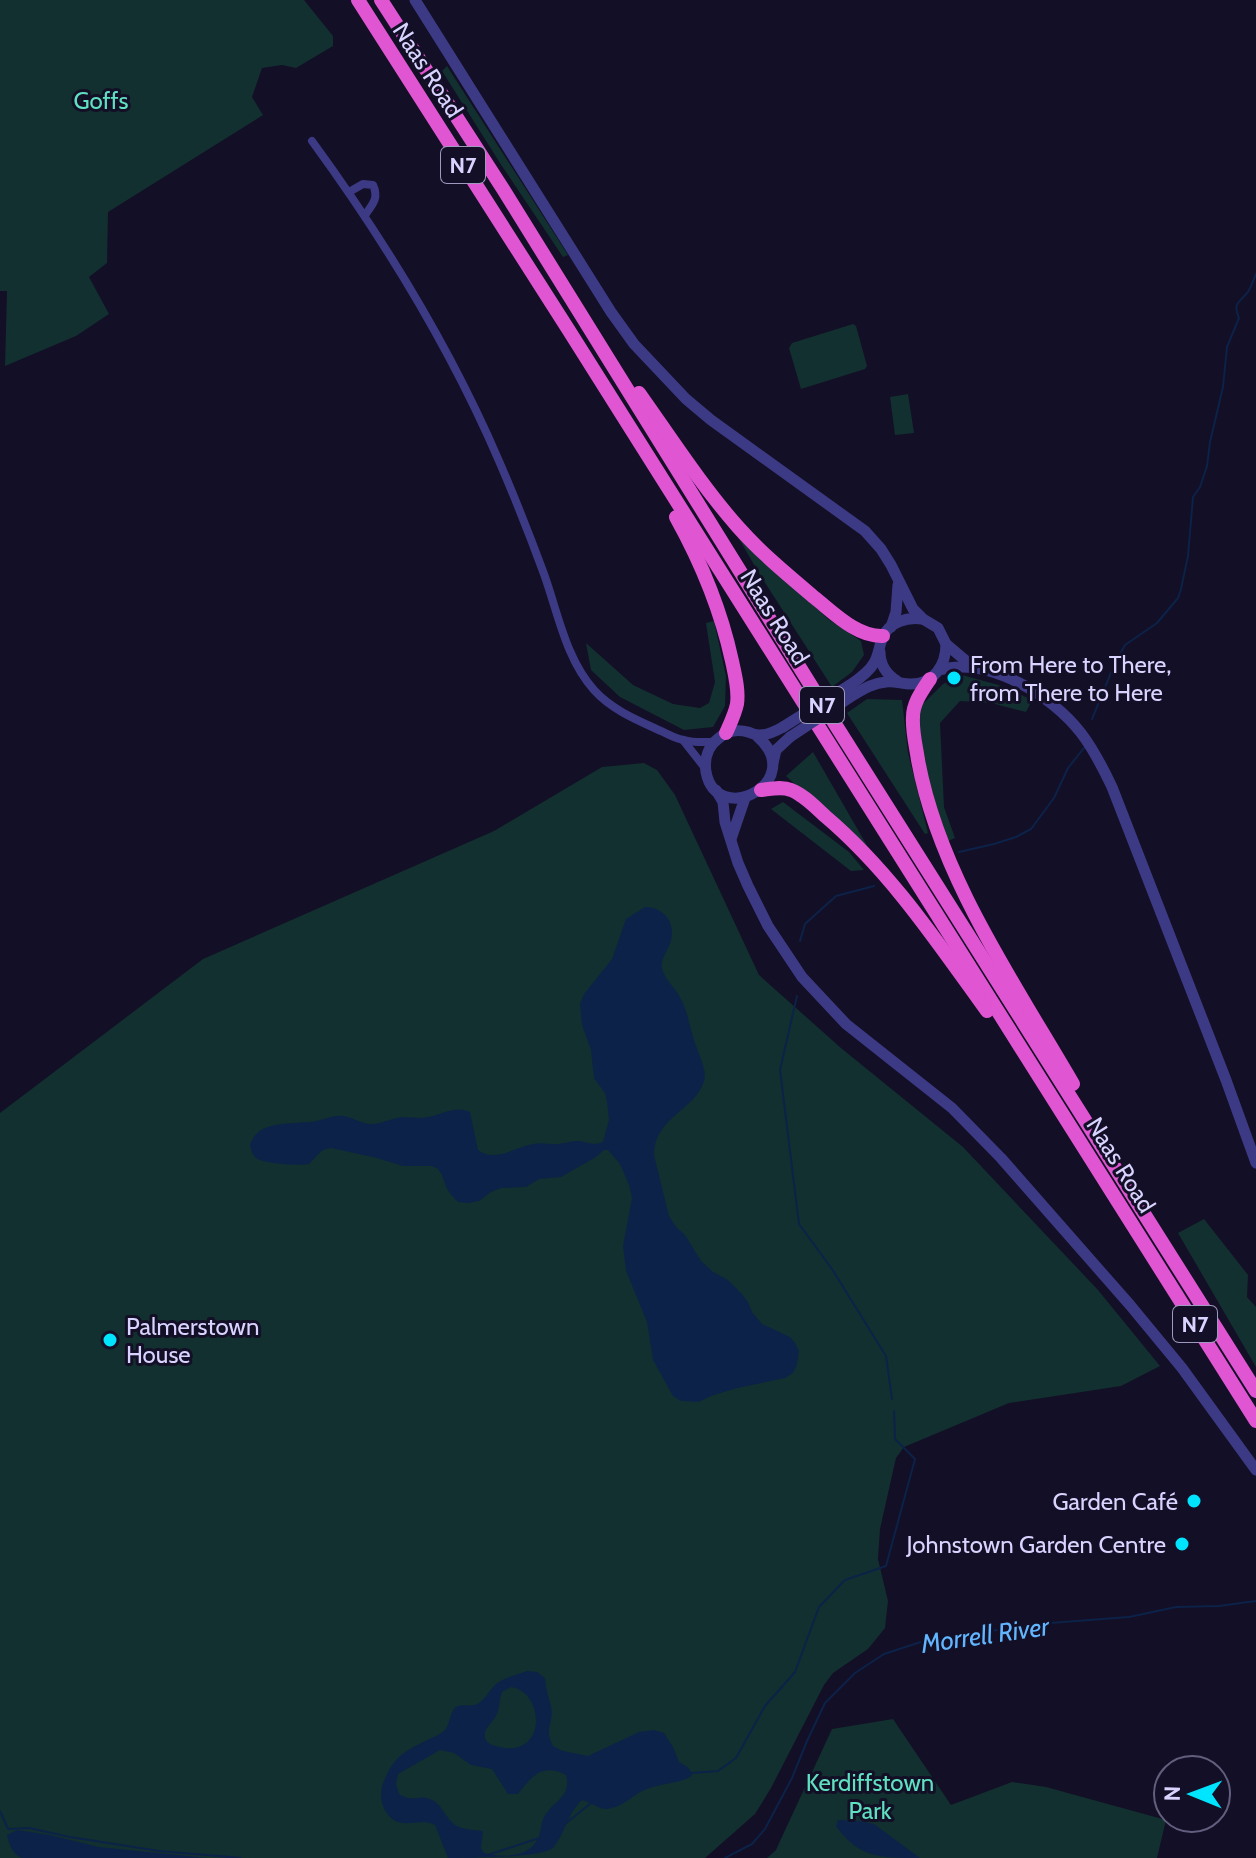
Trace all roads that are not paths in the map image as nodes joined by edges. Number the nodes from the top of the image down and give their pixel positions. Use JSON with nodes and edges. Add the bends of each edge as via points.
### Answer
{"nodes":[{"id":1,"x":358,"y":0,"type":"edge"},
{"id":2,"x":381,"y":0,"type":"edge"},
{"id":3,"x":415,"y":0,"type":"edge"},
{"id":4,"x":312,"y":141,"type":"dead end"},
{"id":5,"x":503,"y":189,"type":"junction"},
{"id":6,"x":349,"y":192,"type":"junction"},
{"id":7,"x":365,"y":215,"type":"junction"},
{"id":8,"x":568,"y":329,"type":"junction"},
{"id":9,"x":898,"y":581,"type":"junction"},
{"id":10,"x":923,"y":619,"type":"junction"},
{"id":11,"x":885,"y":638,"type":"junction"},
{"id":12,"x":946,"y":644,"type":"junction"},
{"id":13,"x":972,"y":666,"type":"junction"},
{"id":14,"x":934,"y":674,"type":"junction"},
{"id":15,"x":897,"y":681,"type":"junction"},
{"id":16,"x":852,"y":689,"type":"junction"},
{"id":17,"x":786,"y":732,"type":"junction"},
{"id":18,"x":757,"y":736,"type":"junction"},
{"id":19,"x":720,"y":738,"type":"junction"},
{"id":20,"x":683,"y":740,"type":"junction"},
{"id":21,"x":773,"y":763,"type":"junction"},
{"id":22,"x":706,"y":770,"type":"junction"},
{"id":23,"x":716,"y":790,"type":"junction"},
{"id":24,"x":761,"y":790,"type":"junction"},
{"id":25,"x":745,"y":798,"type":"junction"},
{"id":26,"x":731,"y":840,"type":"junction"},
{"id":27,"x":1256,"y":1163,"type":"edge"},
{"id":28,"x":1146,"y":1217,"type":"junction"},
{"id":29,"x":1133,"y":1227,"type":"junction"},
{"id":30,"x":1256,"y":1391,"type":"edge"},
{"id":31,"x":1256,"y":1421,"type":"edge"},
{"id":32,"x":1256,"y":1470,"type":"edge"}],
"edges":[{"from":1,"to":8,"type":"highway","name":"Naas Road","number":"N7"},
{"from":2,"to":5,"type":"highway","name":"Naas Road","number":"N7"},
{"from":3,"to":9,"type":"street","via":[[634,344],[711,420],[865,531]]},
{"from":4,"to":6,"type":"street"},
{"from":5,"to":11,"type":"highway","number":"N7","via":[[620,366],[736,525],[833,613]]},
{"from":5,"to":28,"type":"highway","name":"Naas Road","number":"N7"},
{"from":6,"to":7,"type":"street"},
{"from":6,"to":7,"type":"street","via":[[373,185],[375,202]]},
{"from":7,"to":20,"type":"street","via":[[445,351],[498,460],[580,672],[617,709]]},
{"from":8,"to":19,"type":"highway","number":"N7","via":[[664,494],[712,591],[737,686],[737,703]]},
{"from":8,"to":29,"type":"highway","name":"Naas Road","number":"N7"},
{"from":9,"to":10,"type":"street"},
{"from":9,"to":11,"type":"street","via":[[896,612]]},
{"from":10,"to":11,"type":"street","via":[[906,619]]},
{"from":10,"to":12,"type":"street","via":[[938,628]]},
{"from":11,"to":15,"type":"street","via":[[882,665]]},
{"from":11,"to":16,"type":"street","via":[[874,664]]},
{"from":12,"to":13,"type":"street"},
{"from":12,"to":14,"type":"street"},
{"from":13,"to":14,"type":"street"},
{"from":13,"to":27,"type":"street","via":[[1042,696],[1070,719],[1093,749]]},
{"from":14,"to":15,"type":"street","via":[[910,684]]},
{"from":14,"to":28,"type":"highway","number":"N7","via":[[915,705],[914,733],[947,855]]},
{"from":15,"to":16,"type":"street"},
{"from":16,"to":17,"type":"street","bridge":true},
{"from":17,"to":18,"type":"street"},
{"from":17,"to":21,"type":"street"},
{"from":18,"to":19,"type":"street","via":[[742,731]]},
{"from":18,"to":21,"type":"street"},
{"from":19,"to":20,"type":"street"},
{"from":19,"to":22,"type":"street","via":[[707,755]]},
{"from":20,"to":22,"type":"street"},
{"from":21,"to":24,"type":"street"},
{"from":22,"to":23,"type":"street"},
{"from":23,"to":25,"type":"street"},
{"from":23,"to":26,"type":"street"},
{"from":24,"to":25,"type":"street"},
{"from":24,"to":29,"type":"highway","number":"N7","via":[[789,789],[804,798],[892,884],[1002,1031]]},
{"from":25,"to":26,"type":"street"},
{"from":26,"to":32,"type":"street","via":[[768,926],[802,977],[846,1024],[952,1108],[1001,1158],[1182,1368]]},
{"from":28,"to":30,"type":"highway","name":"Naas Road","number":"N7"},
{"from":29,"to":31,"type":"highway","name":"Naas Road","number":"N7"}]}
